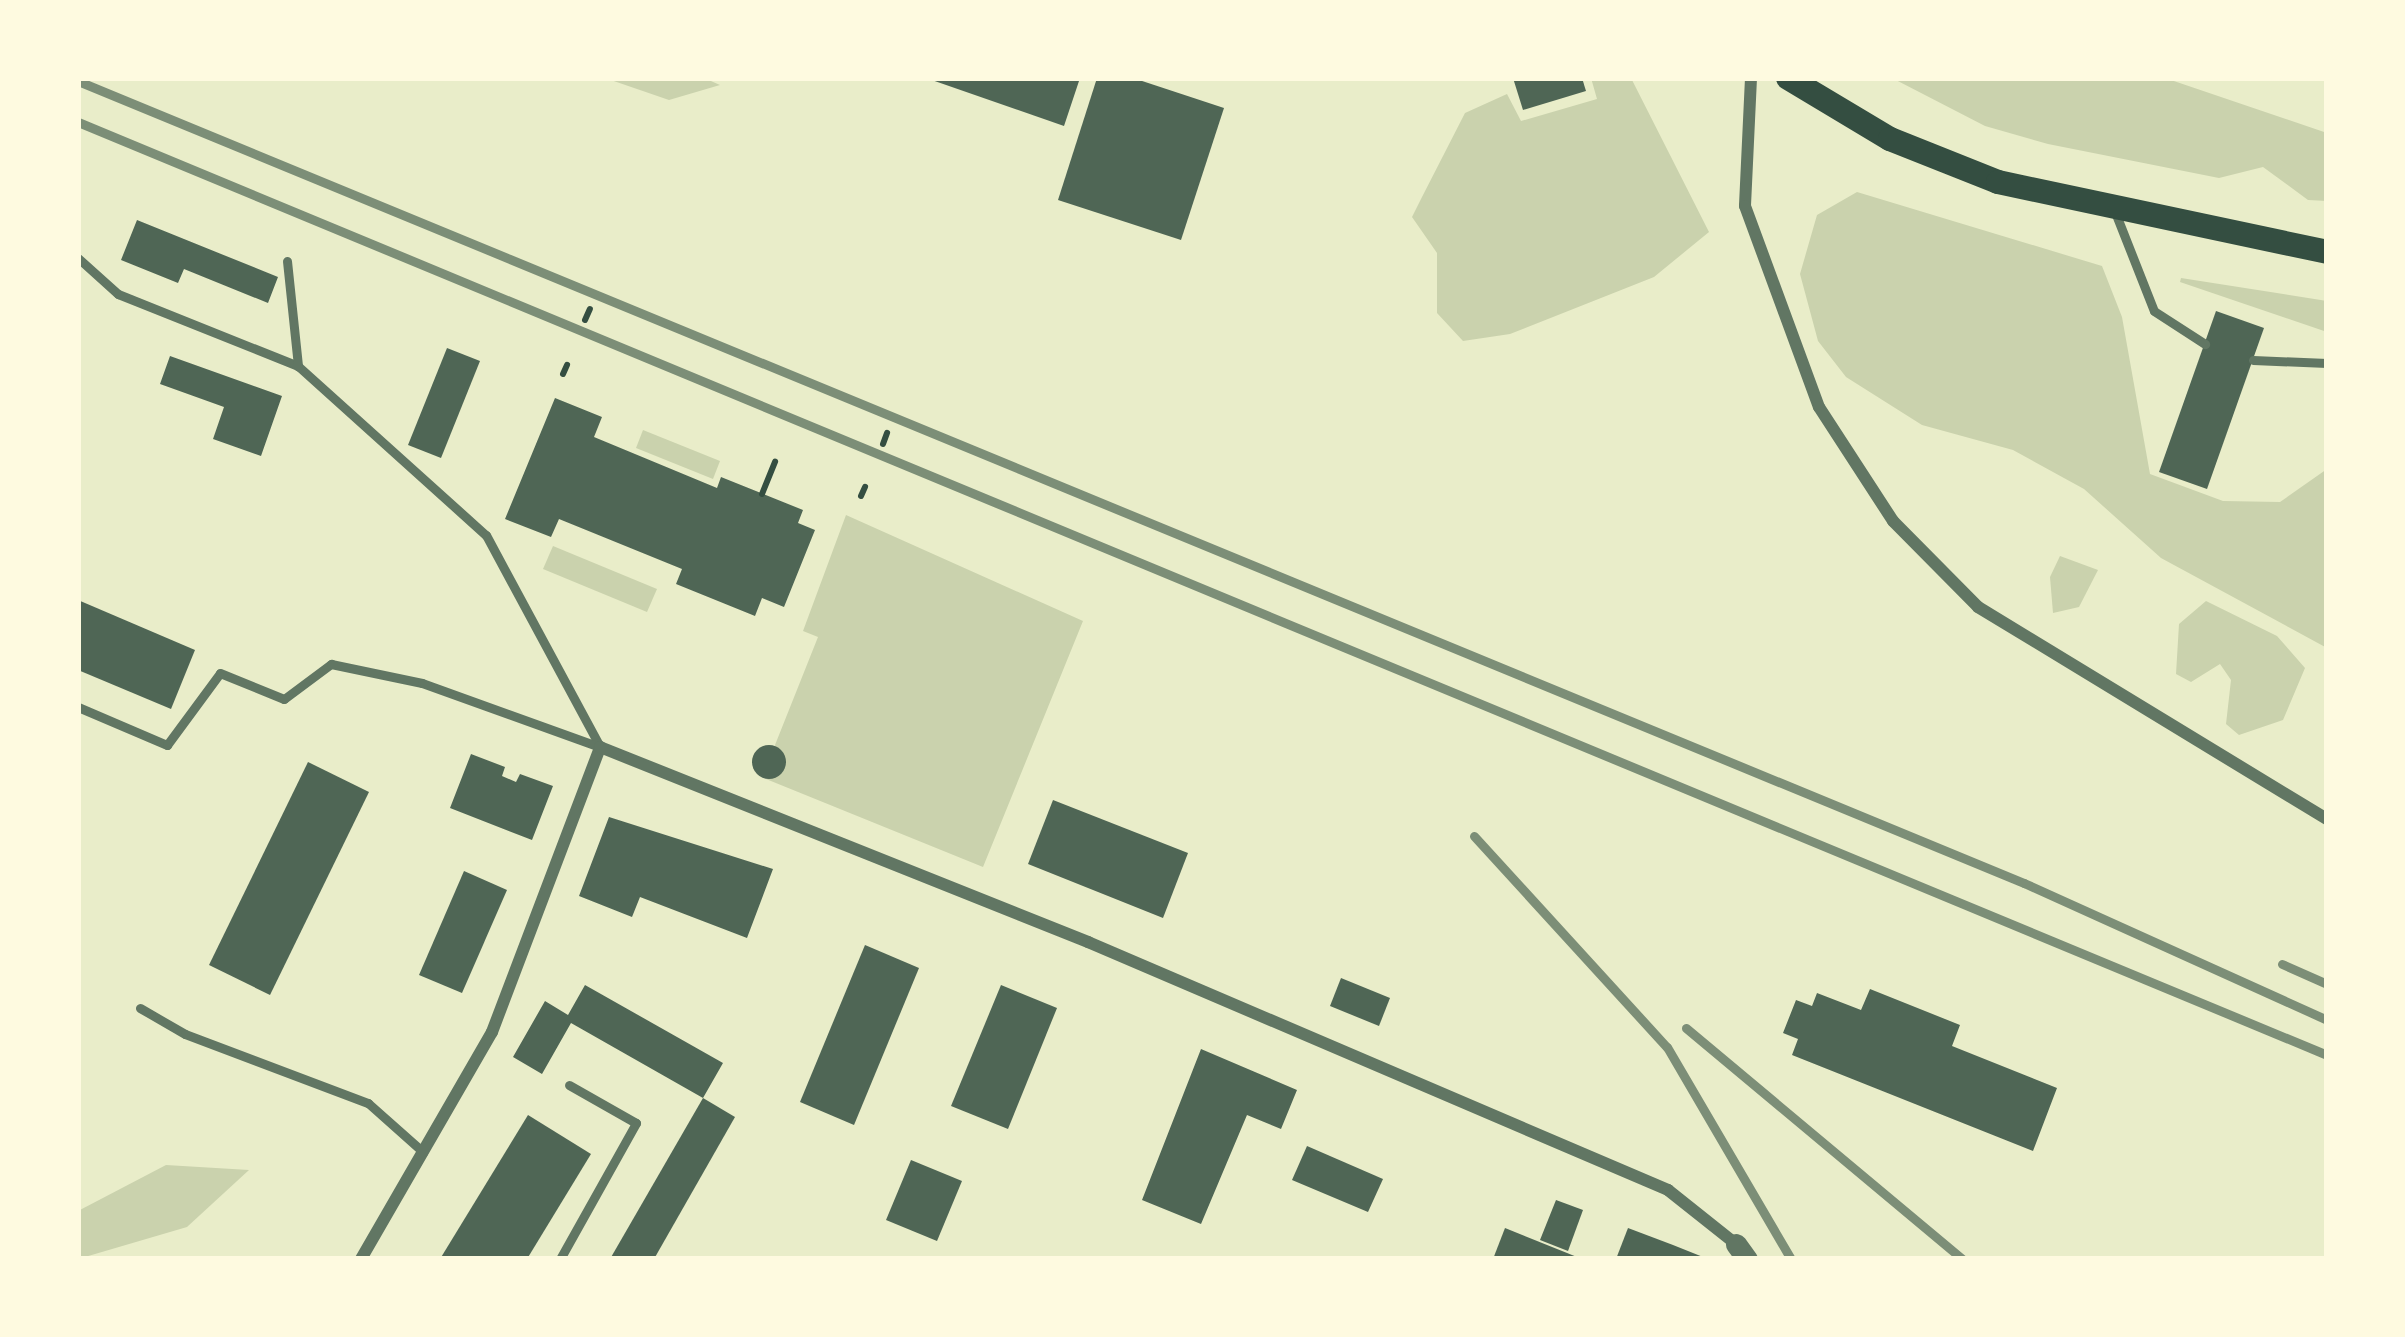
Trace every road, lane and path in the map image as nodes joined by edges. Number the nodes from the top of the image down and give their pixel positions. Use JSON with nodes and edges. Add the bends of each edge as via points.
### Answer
{"nodes":[{"id":1,"x":1751,"y":78,"type":"edge"},
{"id":2,"x":1788,"y":78,"type":"edge"},
{"id":3,"x":2115,"y":212,"type":"junction"},
{"id":4,"x":2327,"y":252,"type":"edge"},
{"id":5,"x":78,"y":258,"type":"edge"},
{"id":6,"x":287,"y":260,"type":"dead end"},
{"id":7,"x":590,"y":309,"type":"dead end"},
{"id":8,"x":585,"y":320,"type":"dead end"},
{"id":9,"x":2205,"y":344,"type":"dead end"},
{"id":10,"x":2253,"y":361,"type":"dead end"},
{"id":11,"x":2327,"y":363,"type":"edge"},
{"id":12,"x":298,"y":366,"type":"junction"},
{"id":13,"x":887,"y":433,"type":"dead end"},
{"id":14,"x":883,"y":444,"type":"dead end"},
{"id":15,"x":775,"y":461,"type":"dead end"},
{"id":16,"x":762,"y":494,"type":"dead end"},
{"id":17,"x":78,"y":707,"type":"edge"},
{"id":18,"x":600,"y":747,"type":"junction"},
{"id":19,"x":2327,"y":819,"type":"edge"},
{"id":20,"x":140,"y":1008,"type":"dead end"},
{"id":21,"x":568,"y":1085,"type":"dead end"},
{"id":22,"x":423,"y":1152,"type":"junction"},
{"id":23,"x":1741,"y":1252,"type":"edge"},
{"id":24,"x":361,"y":1259,"type":"edge"},
{"id":25,"x":560,"y":1259,"type":"edge"}],
"edges":[{"from":1,"to":19,"type":"street","via":[[1745,206],[1819,407],[1894,521],[1978,607]]},
{"from":2,"to":3,"type":"main road","via":[[1890,139],[1998,182]]},
{"from":3,"to":4,"type":"main road"},
{"from":3,"to":9,"type":"lane","via":[[2154,311]]},
{"from":5,"to":12,"type":"lane","via":[[118,294]]},
{"from":6,"to":12,"type":"lane"},
{"from":7,"to":8,"type":"path"},
{"from":10,"to":11,"type":"lane"},
{"from":12,"to":18,"type":"lane","via":[[486,535]]},
{"from":13,"to":14,"type":"path"},
{"from":15,"to":16,"type":"path"},
{"from":17,"to":18,"type":"lane","via":[[167,745],[220,673],[284,700],[332,664],[422,683]]},
{"from":18,"to":22,"type":"street","via":[[492,1032]]},
{"from":18,"to":23,"type":"street","via":[[1088,942],[1668,1190]]},
{"from":20,"to":22,"type":"lane","via":[[184,1034],[368,1103]]},
{"from":21,"to":25,"type":"lane","via":[[636,1124]]},
{"from":22,"to":24,"type":"street"}]}
